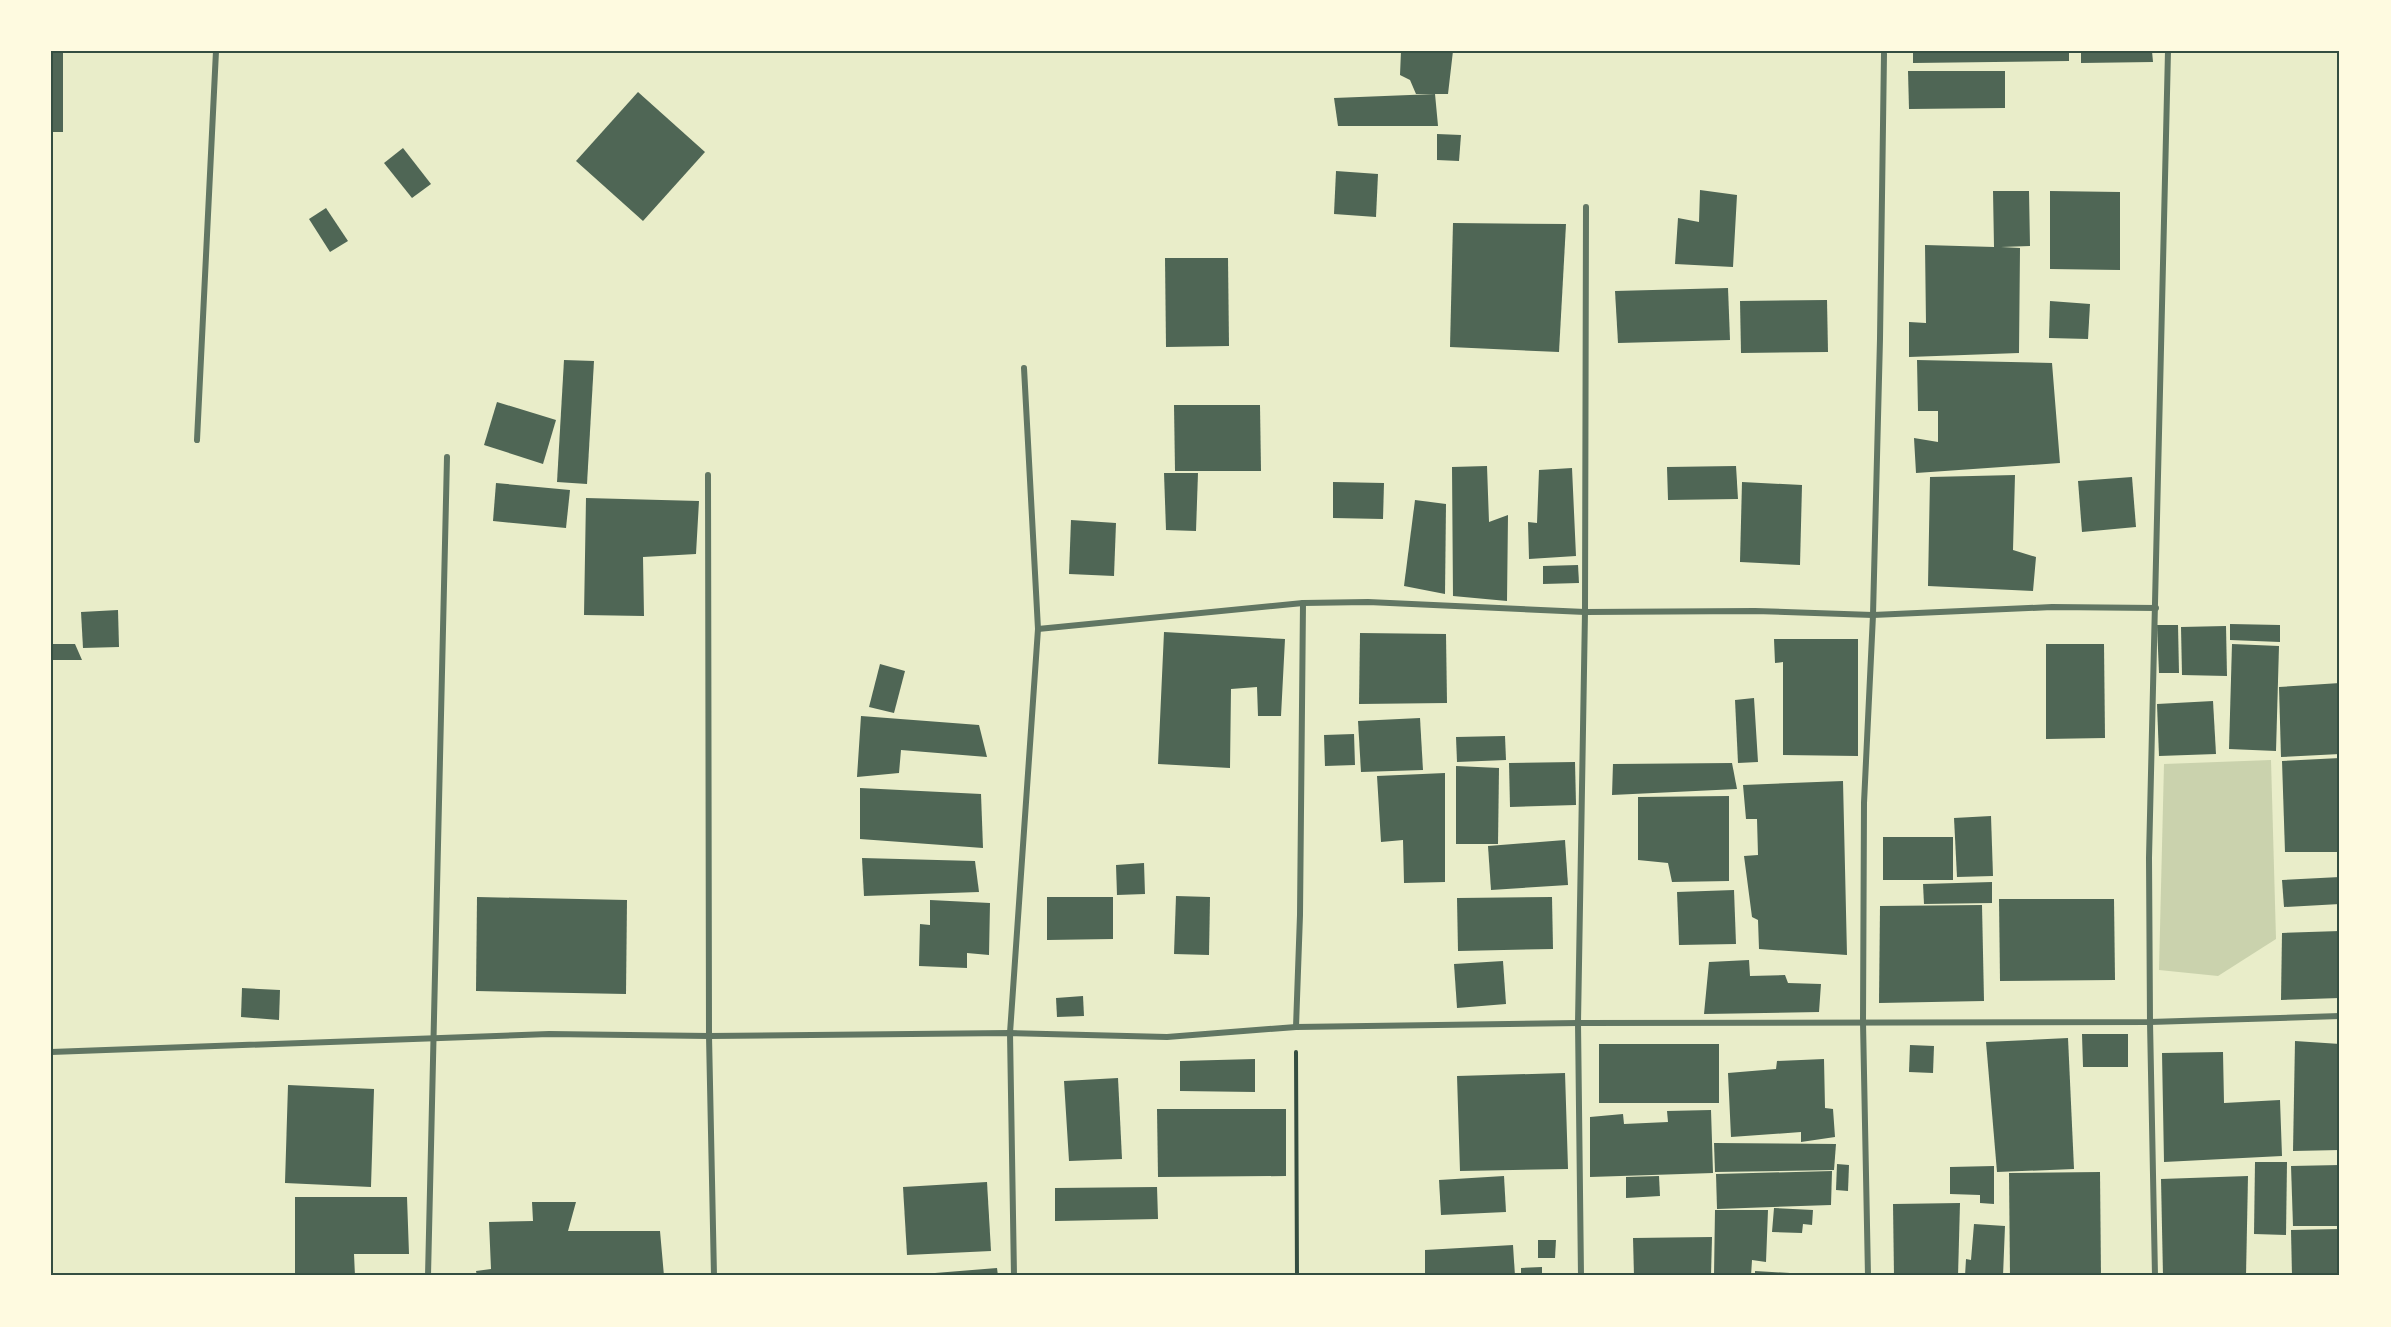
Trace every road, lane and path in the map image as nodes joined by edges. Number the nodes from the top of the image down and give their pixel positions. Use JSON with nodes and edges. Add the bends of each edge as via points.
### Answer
{"nodes":[{"id":1,"x":216,"y":51,"type":"edge"},
{"id":2,"x":2168,"y":51,"type":"edge"},
{"id":3,"x":1884,"y":54,"type":"dead end"},
{"id":4,"x":1586,"y":207,"type":"dead end"},
{"id":5,"x":1024,"y":368,"type":"dead end"},
{"id":6,"x":197,"y":440,"type":"dead end"},
{"id":7,"x":447,"y":457,"type":"dead end"},
{"id":8,"x":708,"y":475,"type":"dead end"},
{"id":9,"x":1303,"y":603,"type":"junction"},
{"id":10,"x":2156,"y":608,"type":"junction"},
{"id":11,"x":1585,"y":612,"type":"junction"},
{"id":12,"x":1874,"y":615,"type":"junction"},
{"id":13,"x":1038,"y":629,"type":"junction"},
{"id":14,"x":2340,"y":1016,"type":"edge"},
{"id":15,"x":1863,"y":1022,"type":"junction"},
{"id":16,"x":2150,"y":1022,"type":"junction"},
{"id":17,"x":1578,"y":1023,"type":"junction"},
{"id":18,"x":1296,"y":1027,"type":"junction"},
{"id":19,"x":1010,"y":1032,"type":"junction"},
{"id":20,"x":709,"y":1036,"type":"junction"},
{"id":21,"x":434,"y":1038,"type":"junction"},
{"id":22,"x":51,"y":1052,"type":"edge"},
{"id":23,"x":428,"y":1276,"type":"edge"},
{"id":24,"x":714,"y":1276,"type":"edge"},
{"id":25,"x":1014,"y":1276,"type":"edge"},
{"id":26,"x":1297,"y":1276,"type":"edge"},
{"id":27,"x":1581,"y":1276,"type":"edge"},
{"id":28,"x":1868,"y":1276,"type":"edge"},
{"id":29,"x":2155,"y":1276,"type":"edge"}],
"edges":[{"from":1,"to":6,"type":"street"},
{"from":2,"to":10,"type":"street"},
{"from":3,"to":12,"type":"street"},
{"from":4,"to":11,"type":"street"},
{"from":5,"to":13,"type":"street"},
{"from":7,"to":21,"type":"street"},
{"from":8,"to":20,"type":"street"},
{"from":9,"to":11,"type":"street","via":[[1368,602]]},
{"from":9,"to":13,"type":"street"},
{"from":9,"to":18,"type":"street"},
{"from":10,"to":12,"type":"street","via":[[2052,607]]},
{"from":10,"to":16,"type":"street","via":[[2149,858]]},
{"from":11,"to":12,"type":"street","via":[[1755,610]]},
{"from":11,"to":17,"type":"street"},
{"from":12,"to":15,"type":"street","via":[[1864,803]]},
{"from":13,"to":19,"type":"street"},
{"from":14,"to":16,"type":"street"},
{"from":15,"to":16,"type":"street"},
{"from":15,"to":17,"type":"street"},
{"from":15,"to":28,"type":"street"},
{"from":16,"to":29,"type":"street"},
{"from":17,"to":18,"type":"street"},
{"from":17,"to":27,"type":"street"},
{"from":18,"to":19,"type":"street","via":[[1167,1036]]},
{"from":18,"to":26,"type":"path"},
{"from":19,"to":20,"type":"street"},
{"from":19,"to":25,"type":"street"},
{"from":20,"to":21,"type":"street","via":[[549,1034]]},
{"from":20,"to":24,"type":"street"},
{"from":21,"to":22,"type":"street"},
{"from":21,"to":23,"type":"street"}]}
